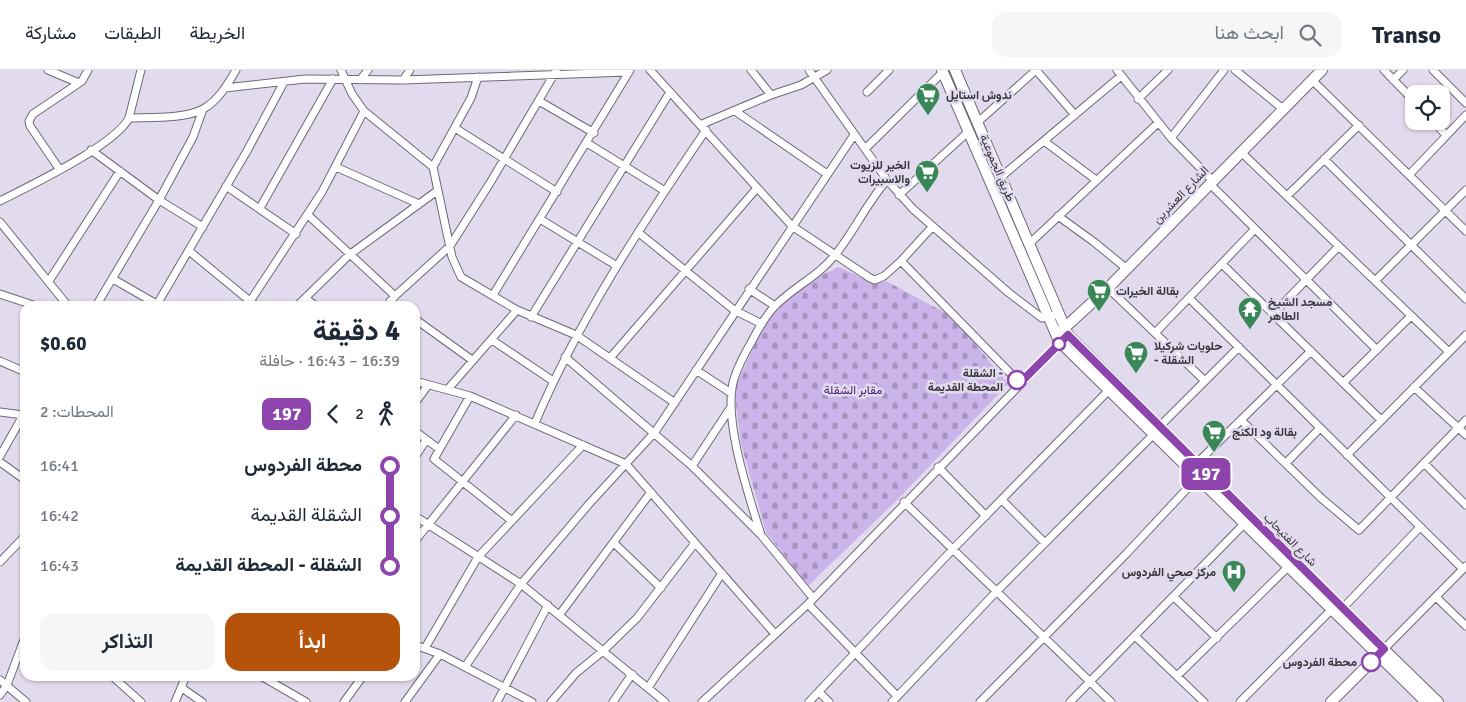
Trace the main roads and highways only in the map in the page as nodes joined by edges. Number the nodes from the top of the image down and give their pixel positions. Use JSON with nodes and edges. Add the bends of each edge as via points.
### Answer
{"nodes":[{"id":1,"x":955,"y":70,"type":"edge"},
{"id":2,"x":1322,"y":70,"type":"edge"},
{"id":3,"x":943,"y":71,"type":"edge"},
{"id":4,"x":1054,"y":316,"type":"junction"},
{"id":5,"x":1063,"y":335,"type":"junction"},
{"id":6,"x":1156,"y":431,"type":"junction"},
{"id":7,"x":1336,"y":610,"type":"junction"},
{"id":8,"x":1381,"y":652,"type":"junction"},
{"id":9,"x":1331,"y":702,"type":"edge"},
{"id":10,"x":1426,"y":702,"type":"edge"},
{"id":11,"x":1438,"y":702,"type":"edge"}],
"edges":[{"from":1,"to":4,"type":"main road","name":"طريق الجموعية","via":[[1040,270]]},
{"from":2,"to":5,"type":"main road","name":"الشارع العشرين"},
{"from":3,"to":4,"type":"main road","name":"طريق الجموعية","via":[[1030,275]]},
{"from":4,"to":5,"type":"main road"},
{"from":5,"to":6,"type":"main road","name":"شارع الفتيحاب"},
{"from":5,"to":6,"type":"main road","name":"شارع الفتيحاب","via":[[1109,390]]},
{"from":6,"to":7,"type":"main road","name":"شارع الفتيحاب","via":[[1288,568]]},
{"from":6,"to":7,"type":"main road","name":"شارع الفتيحاب","via":[[1196,464]]},
{"from":7,"to":8,"type":"main road","name":"شارع الفتيحاب"},
{"from":8,"to":9,"type":"main road"},
{"from":8,"to":10,"type":"main road","name":"شارع الفتيحاب"},
{"from":8,"to":11,"type":"main road","name":"شارع الفتيحاب"}]}
